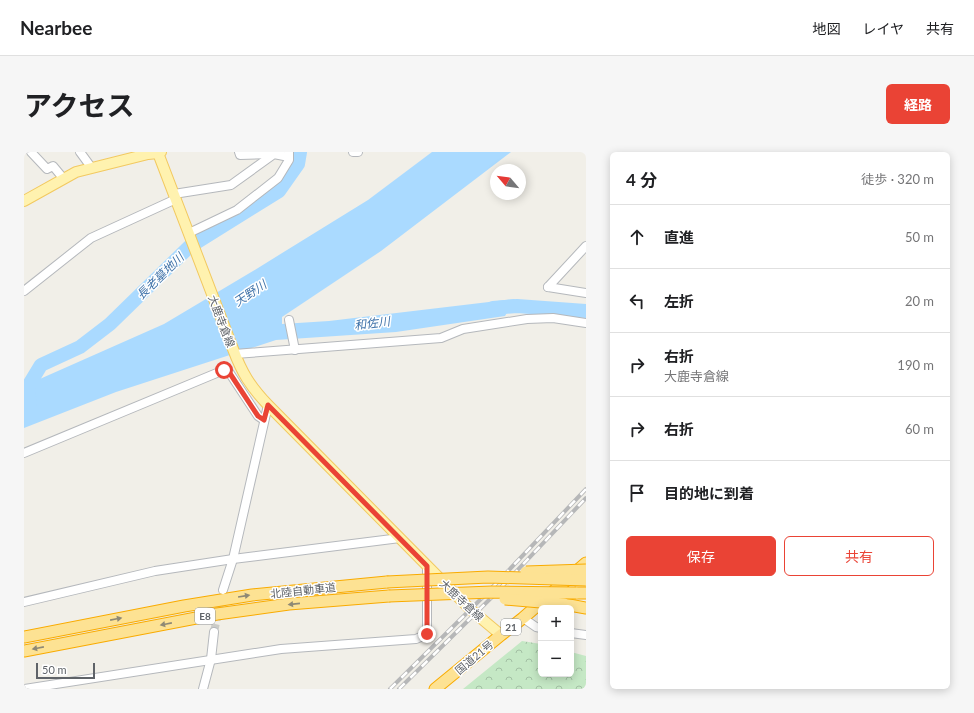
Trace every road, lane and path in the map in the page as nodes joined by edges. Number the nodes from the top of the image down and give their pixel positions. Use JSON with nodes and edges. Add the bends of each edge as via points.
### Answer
{"nodes":[{"id":1,"x":31,"y":152,"type":"edge"},
{"id":2,"x":80,"y":152,"type":"edge"},
{"id":3,"x":159,"y":152,"type":"edge"},
{"id":4,"x":239,"y":152,"type":"edge"},
{"id":5,"x":353,"y":152,"type":"edge"},
{"id":6,"x":358,"y":152,"type":"edge"},
{"id":7,"x":274,"y":154,"type":"junction"},
{"id":8,"x":289,"y":154,"type":"edge"},
{"id":9,"x":91,"y":167,"type":"junction"},
{"id":10,"x":63,"y":178,"type":"junction"},
{"id":11,"x":175,"y":196,"type":"junction"},
{"id":12,"x":25,"y":198,"type":"edge"},
{"id":13,"x":189,"y":233,"type":"junction"},
{"id":14,"x":586,"y":246,"type":"edge"},
{"id":15,"x":24,"y":291,"type":"edge"},
{"id":16,"x":586,"y":293,"type":"edge"},
{"id":17,"x":290,"y":320,"type":"dead end"},
{"id":18,"x":586,"y":323,"type":"edge"},
{"id":19,"x":294,"y":346,"type":"junction"},
{"id":20,"x":234,"y":352,"type":"junction"},
{"id":21,"x":268,"y":405,"type":"junction"},
{"id":22,"x":264,"y":420,"type":"junction"},
{"id":23,"x":24,"y":453,"type":"edge"},
{"id":24,"x":400,"y":538,"type":"junction"},
{"id":25,"x":232,"y":559,"type":"junction"},
{"id":26,"x":586,"y":563,"type":"edge"},
{"id":27,"x":427,"y":566,"type":"junction"},
{"id":28,"x":586,"y":570,"type":"edge"},
{"id":29,"x":434,"y":579,"type":"junction"},
{"id":30,"x":586,"y":580,"type":"edge"},
{"id":31,"x":223,"y":590,"type":"tunnel mouth"},
{"id":32,"x":581,"y":593,"type":"edge"},
{"id":33,"x":389,"y":598,"type":"junction"},
{"id":34,"x":24,"y":602,"type":"edge"},
{"id":35,"x":586,"y":608,"type":"edge"},
{"id":36,"x":523,"y":618,"type":"junction"},
{"id":37,"x":538,"y":627,"type":"edge"},
{"id":38,"x":214,"y":632,"type":"tunnel mouth"},
{"id":39,"x":574,"y":633,"type":"edge"},
{"id":40,"x":501,"y":635,"type":"junction"},
{"id":41,"x":586,"y":635,"type":"edge"},
{"id":42,"x":24,"y":637,"type":"edge"},
{"id":43,"x":24,"y":651,"type":"edge"},
{"id":44,"x":211,"y":659,"type":"junction"},
{"id":45,"x":24,"y":689,"type":"edge"},
{"id":46,"x":203,"y":689,"type":"edge"},
{"id":47,"x":435,"y":689,"type":"edge"}],
"edges":[{"from":1,"to":10,"type":"street","via":[[47,169],[53,166]]},
{"from":2,"to":9,"type":"street"},
{"from":3,"to":9,"type":"main road"},
{"from":3,"to":11,"type":"main road","name":"大鹿寺倉線"},
{"from":4,"to":7,"type":"street","via":[[240,155]]},
{"from":5,"to":6,"type":"street"},
{"from":7,"to":8,"type":"street"},
{"from":7,"to":11,"type":"street","via":[[231,185]]},
{"from":8,"to":13,"type":"street","via":[[278,178],[237,210]]},
{"from":9,"to":10,"type":"main road"},
{"from":10,"to":12,"type":"main road"},
{"from":11,"to":13,"type":"main road","name":"大鹿寺倉線"},
{"from":11,"to":15,"type":"street","via":[[91,238]]},
{"from":13,"to":20,"type":"main road","name":"大鹿寺倉線"},
{"from":14,"to":16,"type":"street","via":[[548,287]]},
{"from":17,"to":19,"type":"street"},
{"from":18,"to":19,"type":"street","via":[[553,318],[527,319],[463,329],[441,338]]},
{"from":19,"to":20,"type":"street"},
{"from":20,"to":21,"type":"main road","name":"大鹿寺倉線","via":[[252,388]]},
{"from":21,"to":22,"type":"street"},
{"from":21,"to":24,"type":"main road","name":"大鹿寺倉線"},
{"from":22,"to":23,"type":"street","via":[[258,416],[229,372],[224,370]]},
{"from":22,"to":25,"type":"street"},
{"from":24,"to":25,"type":"street"},
{"from":24,"to":27,"type":"main road","name":"大鹿寺倉線"},
{"from":25,"to":31,"type":"street"},
{"from":25,"to":34,"type":"street","via":[[155,571]]},
{"from":26,"to":36,"type":"highway","name":"国道21号","number":"21"},
{"from":27,"to":40,"type":"main road","name":"大鹿寺倉線","via":[[470,609]]},
{"from":27,"to":44,"type":"street","via":[[427,634],[416,639],[282,649]]},
{"from":28,"to":29,"type":"highway","bridge":true,"via":[[497,573]]},
{"from":29,"to":30,"type":"highway","name":"北陸自動車道","number":"E8","bridge":true},
{"from":42,"to":29,"type":"highway","name":"北陸自動車道","number":"E8","one_way":true,"bridge":true,"via":[[252,595]]},
{"from":32,"to":33,"type":"highway","name":"北陸自動車道","number":"E8","bridge":true,"via":[[492,592]]},
{"from":33,"to":35,"type":"highway","bridge":true,"via":[[487,598]]},
{"from":33,"to":43,"type":"highway","name":"北陸自動車道","number":"E8","one_way":true,"via":[[320,601],[217,614]]},
{"from":36,"to":37,"type":"street"},
{"from":36,"to":40,"type":"highway","name":"国道21号","number":"21"},
{"from":38,"to":44,"type":"street"},
{"from":39,"to":41,"type":"street"},
{"from":40,"to":47,"type":"highway","name":"国道21号","number":"21"},
{"from":44,"to":45,"type":"street"},
{"from":44,"to":46,"type":"street"}]}
